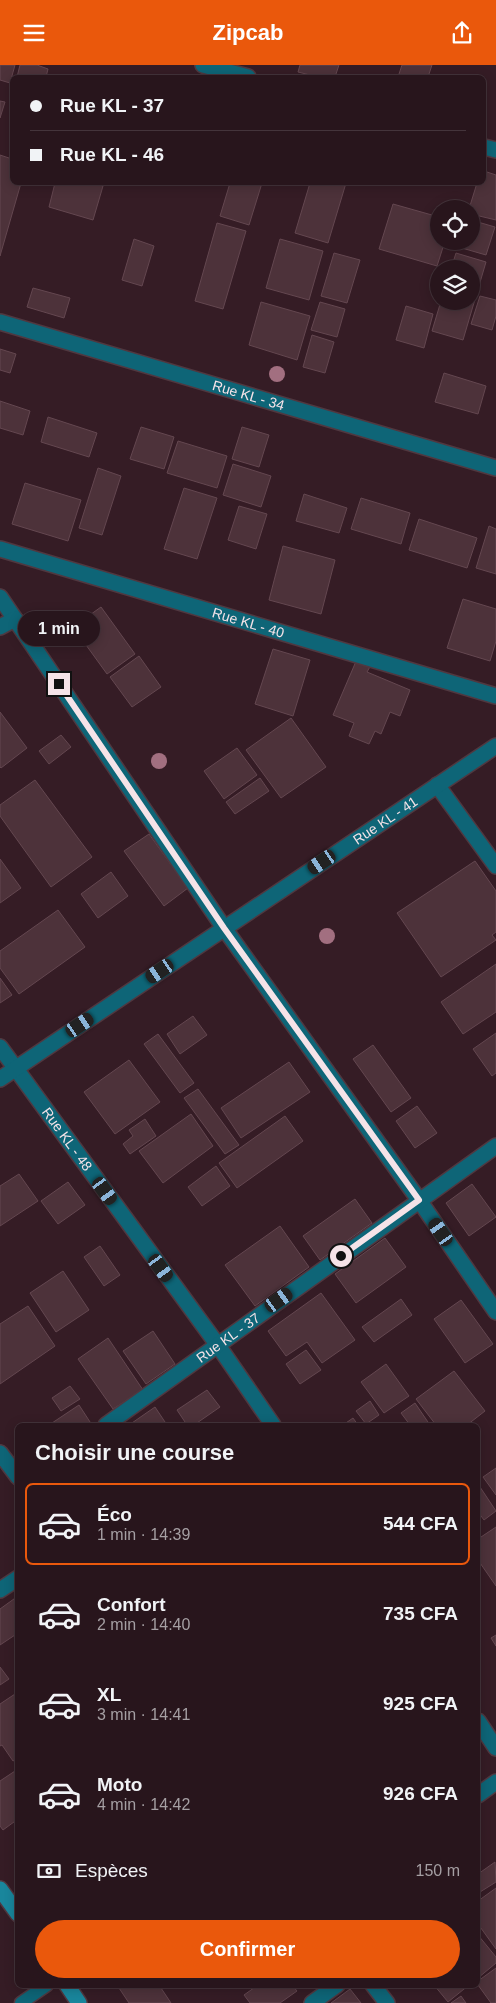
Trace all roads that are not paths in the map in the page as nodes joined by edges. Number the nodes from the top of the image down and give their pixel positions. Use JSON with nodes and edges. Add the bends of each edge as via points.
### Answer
{"nodes":[{"id":1,"x":203,"y":65,"type":"edge"},
{"id":2,"x":240,"y":75,"type":"edge"},
{"id":3,"x":0,"y":322,"type":"edge"},
{"id":4,"x":496,"y":467,"type":"edge"},
{"id":5,"x":0,"y":549,"type":"edge"},
{"id":6,"x":0,"y":597,"type":"edge"},
{"id":7,"x":15,"y":619,"type":"junction"},
{"id":8,"x":0,"y":627,"type":"edge"},
{"id":9,"x":496,"y":696,"type":"edge"},
{"id":10,"x":496,"y":746,"type":"edge"},
{"id":11,"x":437,"y":785,"type":"junction"},
{"id":12,"x":496,"y":866,"type":"edge"},
{"id":13,"x":224,"y":928,"type":"junction"},
{"id":14,"x":0,"y":1047,"type":"edge"},
{"id":15,"x":15,"y":1069,"type":"junction"},
{"id":16,"x":0,"y":1079,"type":"edge"},
{"id":17,"x":496,"y":1145,"type":"edge"},
{"id":18,"x":419,"y":1200,"type":"junction"},
{"id":19,"x":496,"y":1312,"type":"edge"},
{"id":20,"x":217,"y":1344,"type":"junction"},
{"id":21,"x":109,"y":1423,"type":"edge"},
{"id":22,"x":272,"y":1423,"type":"edge"},
{"id":23,"x":0,"y":1453,"type":"edge"},
{"id":24,"x":15,"y":1473,"type":"edge"},
{"id":25,"x":15,"y":1580,"type":"edge"},
{"id":26,"x":0,"y":1590,"type":"edge"},
{"id":27,"x":480,"y":1723,"type":"edge"},
{"id":28,"x":491,"y":1732,"type":"edge"},
{"id":29,"x":496,"y":1748,"type":"edge"},
{"id":30,"x":496,"y":1782,"type":"edge"},
{"id":31,"x":480,"y":1794,"type":"edge"},
{"id":32,"x":0,"y":1889,"type":"edge"},
{"id":33,"x":15,"y":1910,"type":"edge"},
{"id":34,"x":43,"y":1988,"type":"edge"},
{"id":35,"x":68,"y":1988,"type":"edge"},
{"id":36,"x":334,"y":1988,"type":"edge"},
{"id":37,"x":375,"y":1988,"type":"edge"},
{"id":38,"x":21,"y":2003,"type":"edge"},
{"id":39,"x":80,"y":2003,"type":"edge"},
{"id":40,"x":312,"y":2003,"type":"edge"},
{"id":41,"x":387,"y":2003,"type":"edge"}],
"edges":[{"from":1,"to":2,"type":"street"},
{"from":3,"to":4,"type":"street","name":"Rue KL - 34"},
{"from":5,"to":9,"type":"street","name":"Rue KL - 40"},
{"from":6,"to":7,"type":"street"},
{"from":7,"to":8,"type":"street"},
{"from":7,"to":13,"type":"street"},
{"from":10,"to":11,"type":"street","name":"Rue KL - 41"},
{"from":11,"to":12,"type":"street"},
{"from":11,"to":13,"type":"street","name":"Rue KL - 41"},
{"from":13,"to":15,"type":"street","name":"Rue KL - 41"},
{"from":13,"to":18,"type":"street"},
{"from":14,"to":15,"type":"street","name":"Rue KL - 48"},
{"from":15,"to":16,"type":"street","name":"Rue KL - 41"},
{"from":15,"to":20,"type":"street","name":"Rue KL - 48"},
{"from":17,"to":18,"type":"street","name":"Rue KL - 37"},
{"from":18,"to":19,"type":"street"},
{"from":18,"to":20,"type":"street","name":"Rue KL - 37"},
{"from":20,"to":21,"type":"street","name":"Rue KL - 37"},
{"from":20,"to":22,"type":"street","name":"Rue KL - 48"},
{"from":23,"to":24,"type":"street"},
{"from":25,"to":26,"type":"street"},
{"from":27,"to":28,"type":"street"},
{"from":28,"to":29,"type":"street"},
{"from":30,"to":31,"type":"street"},
{"from":32,"to":33,"type":"street"},
{"from":34,"to":38,"type":"lane"},
{"from":35,"to":39,"type":"street"},
{"from":36,"to":40,"type":"street"},
{"from":37,"to":41,"type":"street"}]}
